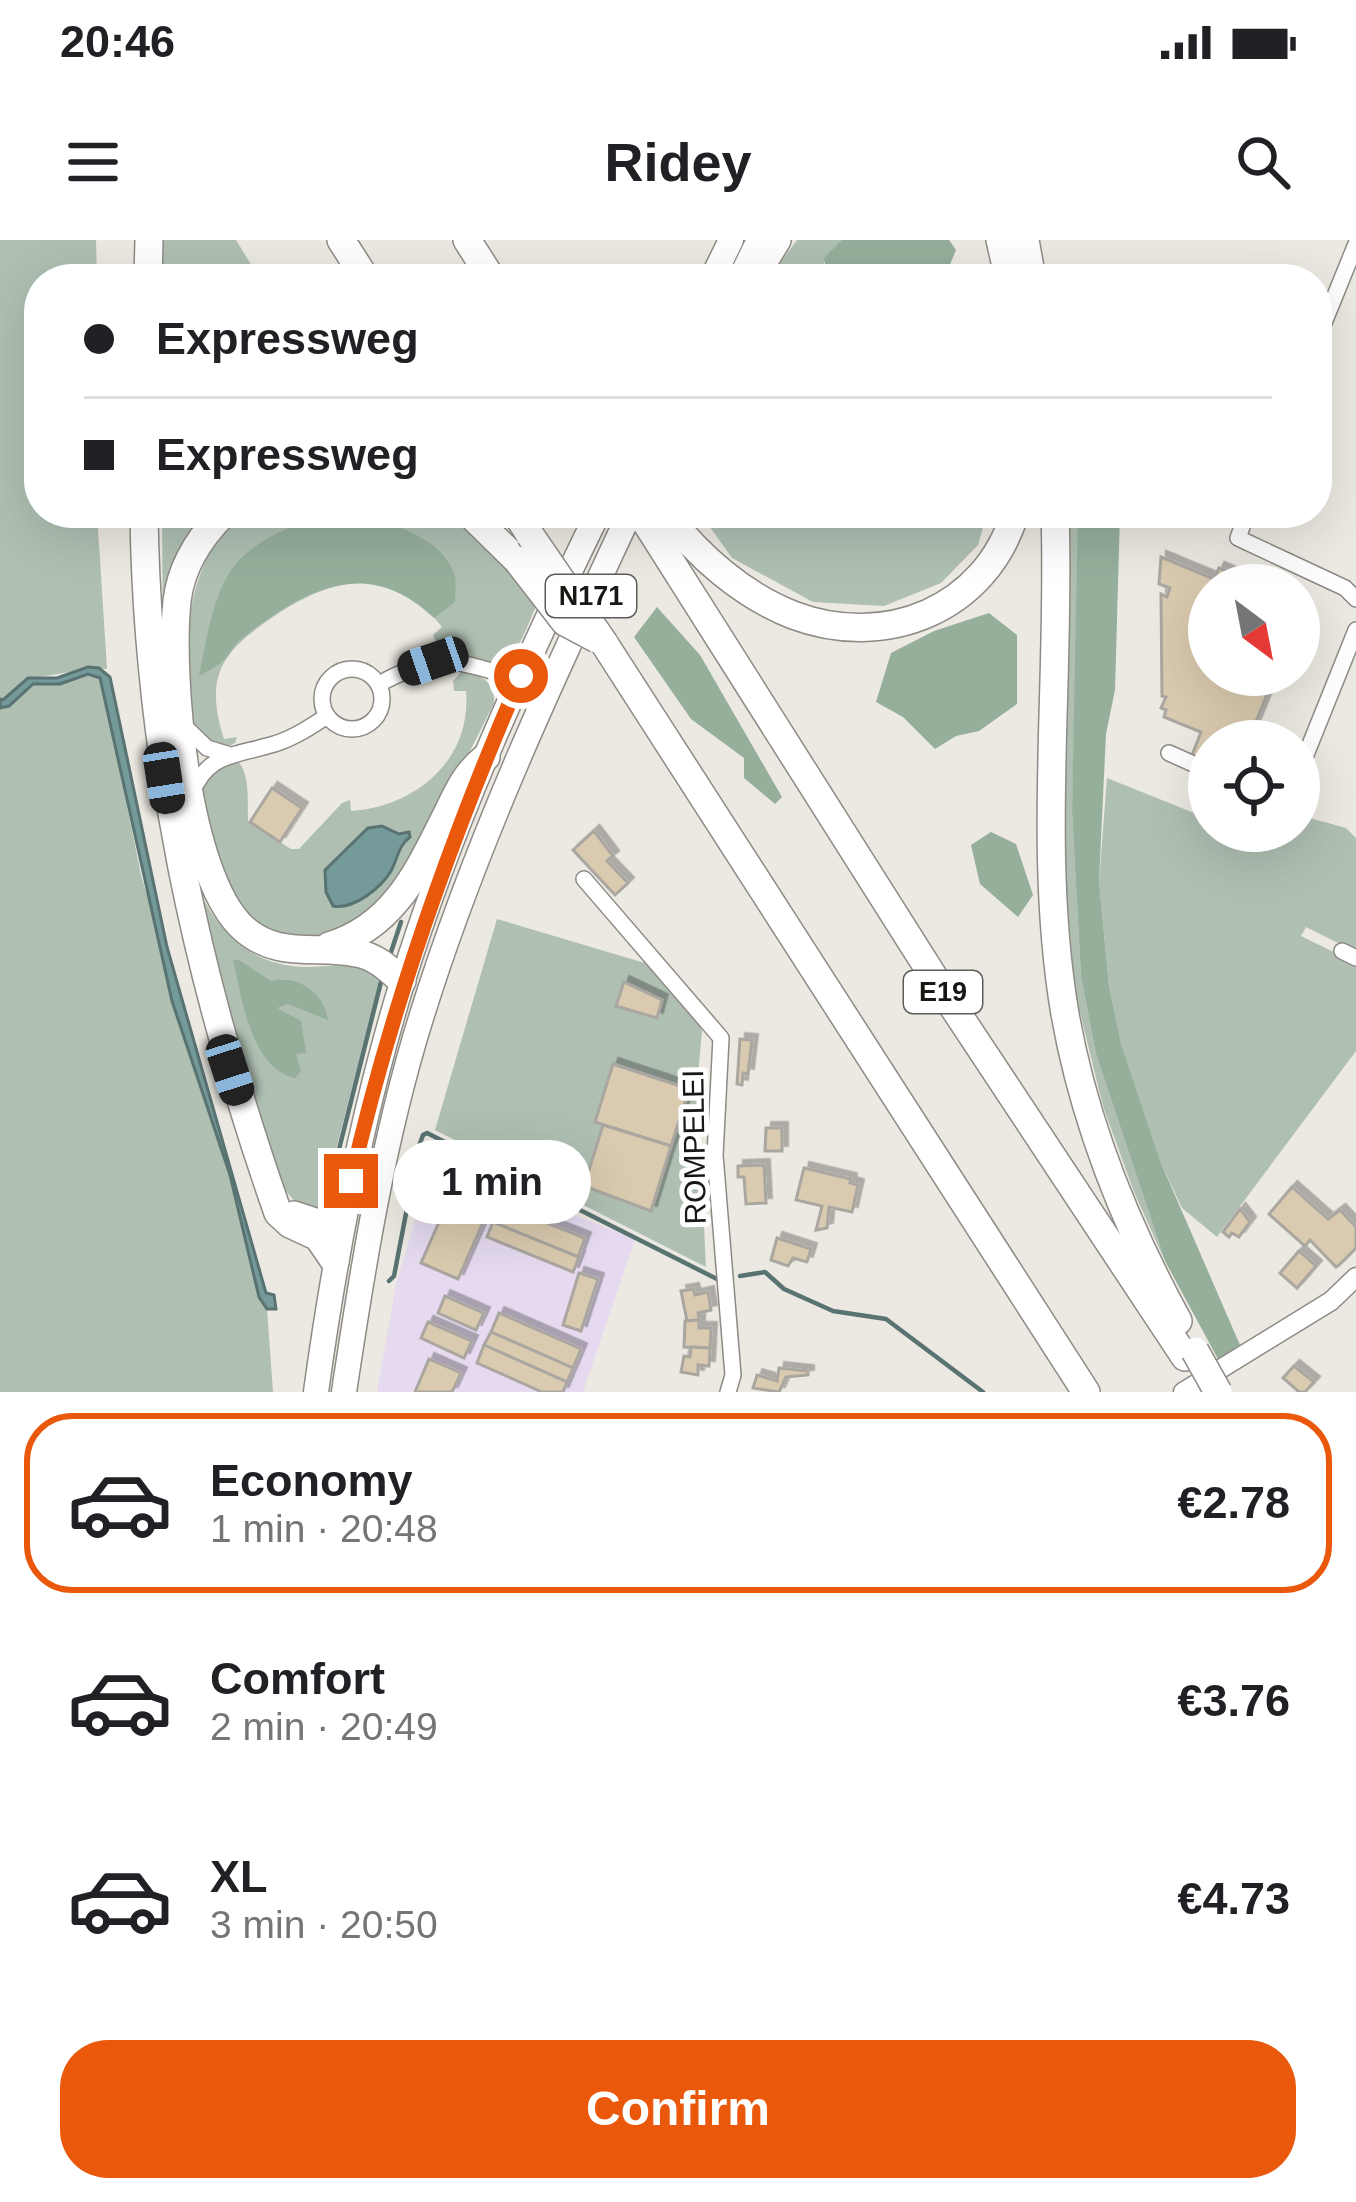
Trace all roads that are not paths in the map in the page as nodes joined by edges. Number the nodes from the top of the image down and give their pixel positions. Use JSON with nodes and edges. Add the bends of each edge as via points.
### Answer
{"nodes":[{"id":1,"x":1356,"y":244,"type":"edge"},
{"id":2,"x":1332,"y":303,"type":"edge"},
{"id":3,"x":145,"y":528,"type":"edge"},
{"id":4,"x":212,"y":528,"type":"edge"},
{"id":5,"x":591,"y":528,"type":"edge"},
{"id":6,"x":623,"y":528,"type":"edge"},
{"id":7,"x":1009,"y":528,"type":"edge"},
{"id":8,"x":1055,"y":528,"type":"edge"},
{"id":9,"x":1242,"y":528,"type":"edge"},
{"id":10,"x":669,"y":532,"type":"edge"},
{"id":11,"x":521,"y":536,"type":"edge"},
{"id":12,"x":1356,"y":599,"type":"edge"},
{"id":13,"x":1356,"y":630,"type":"edge"},
{"id":14,"x":521,"y":676,"type":"junction"},
{"id":15,"x":552,"y":678,"type":"junction"},
{"id":16,"x":379,"y":684,"type":"junction"},
{"id":17,"x":327,"y":716,"type":"junction"},
{"id":18,"x":1320,"y":720,"type":"edge"},
{"id":19,"x":181,"y":723,"type":"junction"},
{"id":20,"x":227,"y":754,"type":"junction"},
{"id":21,"x":1168,"y":754,"type":"dead end"},
{"id":22,"x":486,"y":757,"type":"junction"},
{"id":23,"x":1188,"y":762,"type":"edge"},
{"id":24,"x":191,"y":796,"type":"junction"},
{"id":25,"x":584,"y":879,"type":"dead end"},
{"id":26,"x":314,"y":951,"type":"junction"},
{"id":27,"x":402,"y":981,"type":"junction"},
{"id":28,"x":422,"y":1016,"type":"junction"},
{"id":29,"x":273,"y":1197,"type":"junction"},
{"id":30,"x":371,"y":1220,"type":"junction"},
{"id":31,"x":341,"y":1222,"type":"junction"},
{"id":32,"x":335,"y":1262,"type":"junction"},
{"id":33,"x":1356,"y":1277,"type":"edge"},
{"id":34,"x":1190,"y":1354,"type":"junction"},
{"id":35,"x":316,"y":1392,"type":"edge"},
{"id":36,"x":344,"y":1392,"type":"edge"},
{"id":37,"x":728,"y":1392,"type":"edge"},
{"id":38,"x":1085,"y":1392,"type":"edge"},
{"id":39,"x":1183,"y":1392,"type":"edge"},
{"id":40,"x":1206,"y":1392,"type":"edge"},
{"id":41,"x":1218,"y":1392,"type":"edge"}],
"edges":[{"from":1,"to":2,"type":"street"},
{"from":3,"to":29,"type":"highway","via":[[155,705],[178,864],[217,1026]]},
{"from":4,"to":19,"type":"highway","via":[[191,555],[178,599]]},
{"from":5,"to":14,"type":"highway","number":"N171"},
{"from":6,"to":15,"type":"highway","number":"N171"},
{"from":7,"to":10,"type":"highway","via":[[998,554],[958,598],[906,623],[855,628],[757,597]]},
{"from":8,"to":34,"type":"highway","via":[[1053,868],[1065,1012],[1098,1145]]},
{"from":9,"to":12,"type":"street","via":[[1238,538]]},
{"from":10,"to":34,"type":"highway","number":"E19","via":[[942,990]]},
{"from":11,"to":38,"type":"highway","bridge":true,"via":[[611,654]]},
{"from":13,"to":18,"type":"street"},
{"from":14,"to":15,"type":"highway"},
{"from":14,"to":16,"type":"street","via":[[433,661]]},
{"from":14,"to":22,"type":"highway","number":"N171"},
{"from":15,"to":28,"type":"highway","number":"N171"},
{"from":16,"to":17,"type":"street","via":[[382,701],[368,724],[348,728]]},
{"from":16,"to":17,"type":"street","via":[[363,671],[336,674],[324,690]]},
{"from":17,"to":20,"type":"street","via":[[268,746]]},
{"from":19,"to":20,"type":"street","via":[[206,748]]},
{"from":19,"to":24,"type":"highway"},
{"from":20,"to":24,"type":"street","via":[[204,770]]},
{"from":21,"to":23,"type":"street"},
{"from":22,"to":26,"type":"highway","via":[[468,773],[393,906],[360,934]]},
{"from":22,"to":27,"type":"highway","number":"N171"},
{"from":24,"to":26,"type":"highway","via":[[202,858],[234,919],[267,943]]},
{"from":25,"to":37,"type":"street","name":"ROMPELEI","via":[[721,1038],[715,1156]]},
{"from":26,"to":27,"type":"highway","via":[[371,957]]},
{"from":27,"to":28,"type":"highway"},
{"from":27,"to":31,"type":"highway","number":"N171"},
{"from":28,"to":30,"type":"highway","number":"N171"},
{"from":29,"to":31,"type":"highway","via":[[303,1219]]},
{"from":29,"to":32,"type":"highway","via":[[282,1219],[318,1237]]},
{"from":30,"to":31,"type":"highway"},
{"from":30,"to":36,"type":"highway","number":"N171"},
{"from":31,"to":32,"type":"highway","number":"N171"},
{"from":32,"to":35,"type":"highway","number":"N171"},
{"from":33,"to":39,"type":"street","via":[[1331,1301]]},
{"from":34,"to":40,"type":"highway","number":"E19"},
{"from":34,"to":41,"type":"highway","bridge":true}]}
